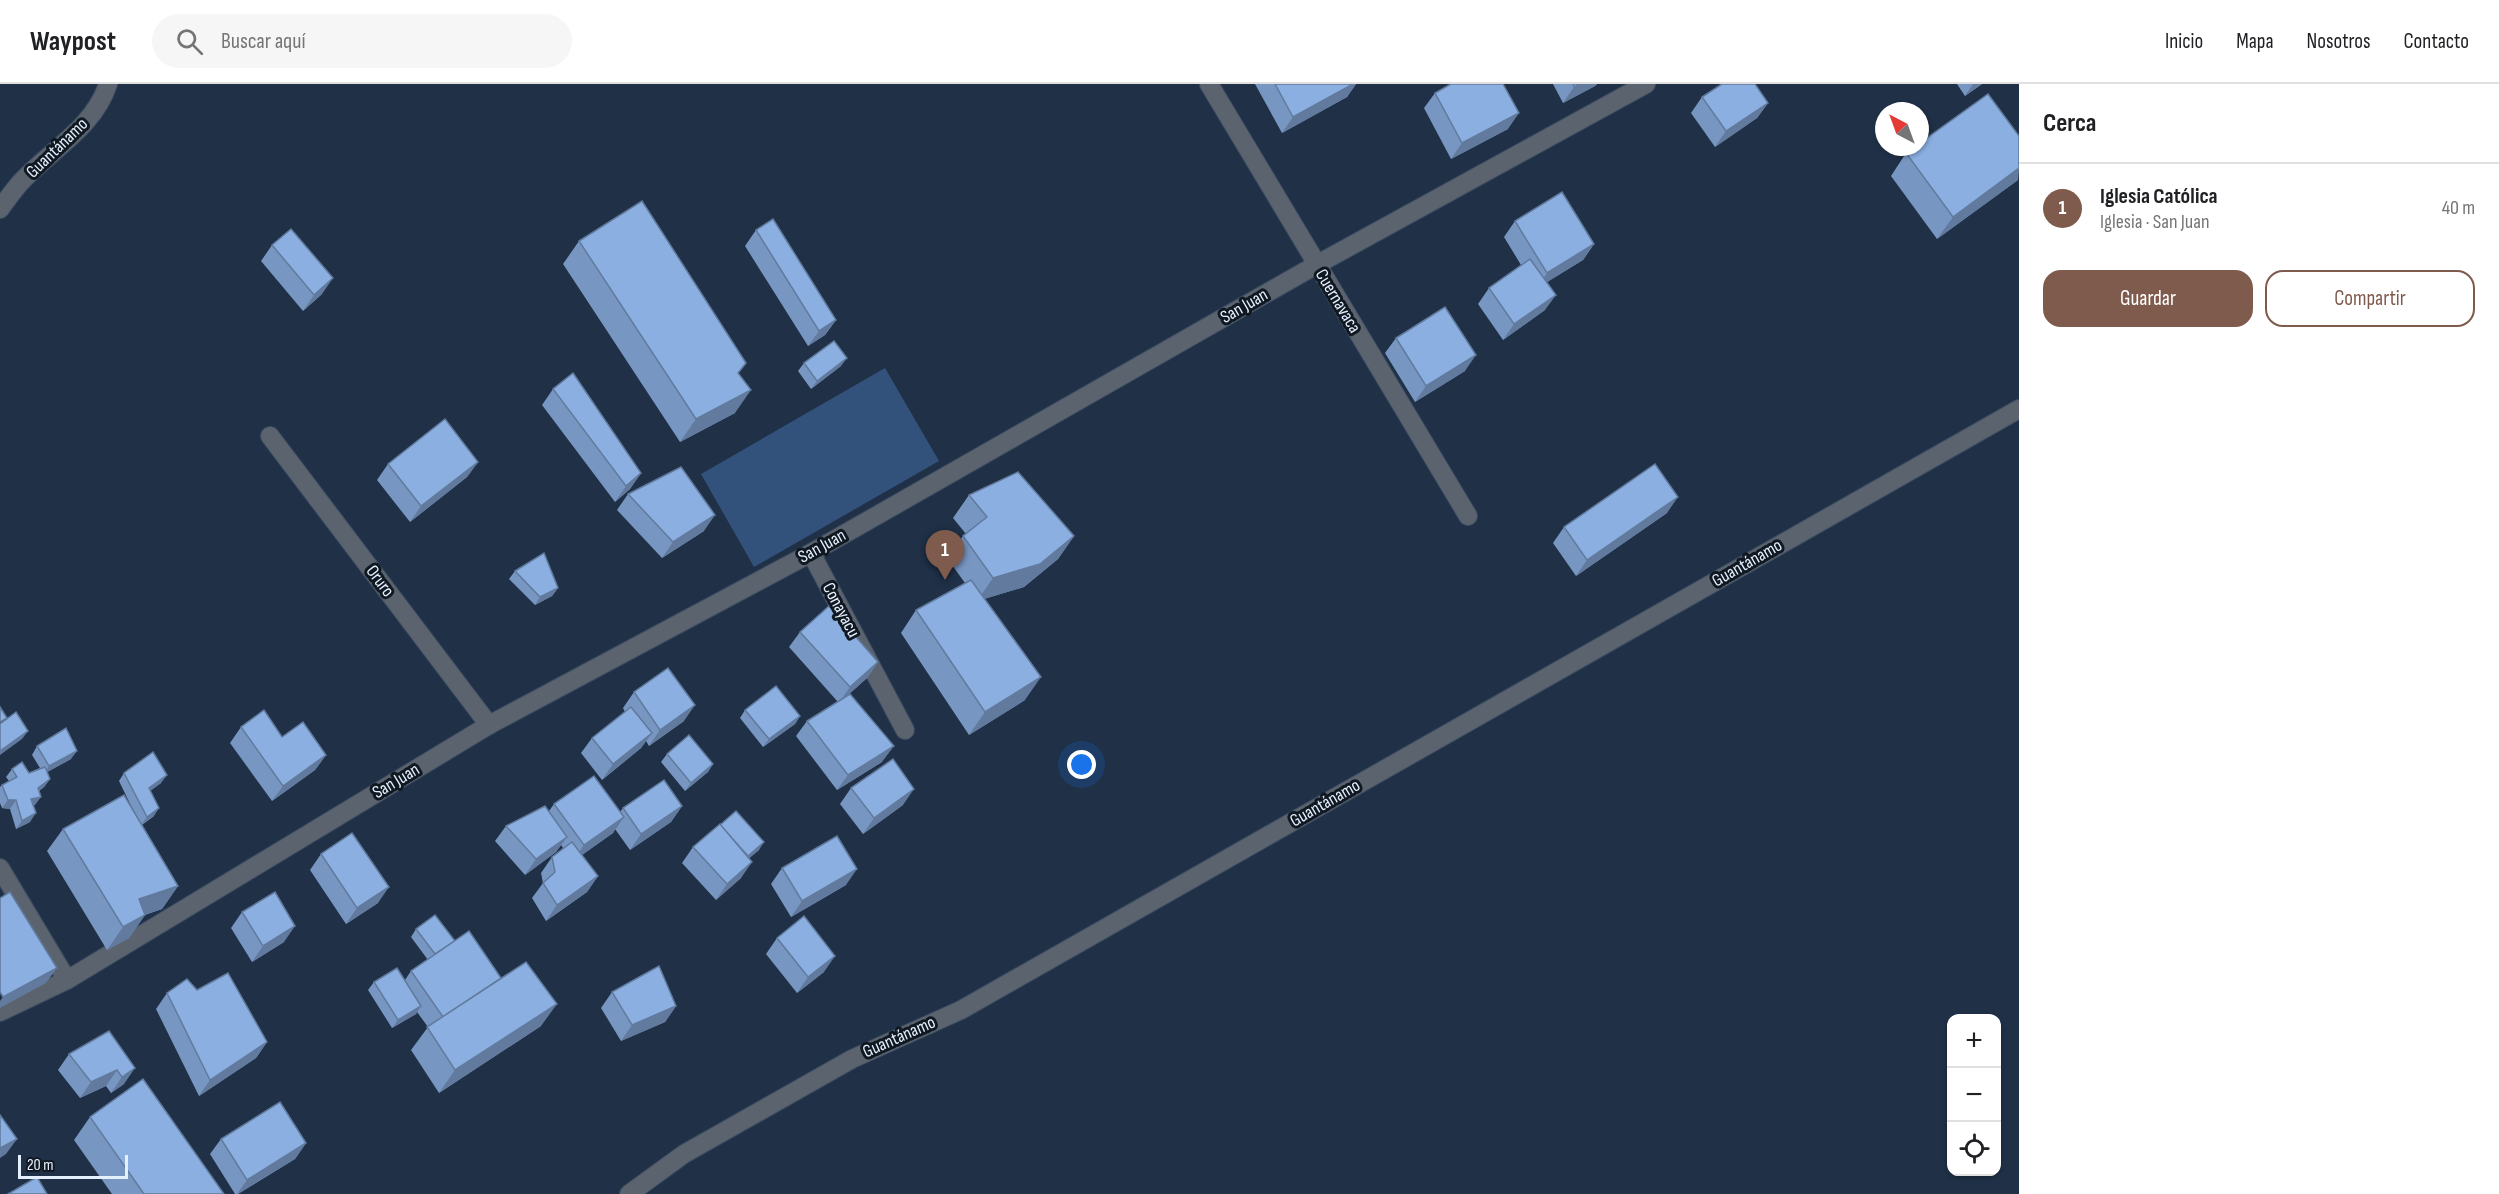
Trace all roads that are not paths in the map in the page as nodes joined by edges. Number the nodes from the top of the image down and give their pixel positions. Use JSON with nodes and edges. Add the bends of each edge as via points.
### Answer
{"nodes":[{"id":1,"x":108,"y":84,"type":"edge"},
{"id":2,"x":1209,"y":84,"type":"edge"},
{"id":3,"x":1646,"y":84,"type":"edge"},
{"id":4,"x":0,"y":209,"type":"edge"},
{"id":5,"x":1316,"y":265,"type":"junction"},
{"id":6,"x":2019,"y":409,"type":"edge"},
{"id":7,"x":270,"y":436,"type":"dead end"},
{"id":8,"x":1468,"y":516,"type":"dead end"},
{"id":9,"x":811,"y":553,"type":"junction"},
{"id":10,"x":489,"y":725,"type":"junction"},
{"id":11,"x":905,"y":730,"type":"dead end"},
{"id":12,"x":0,"y":868,"type":"edge"},
{"id":13,"x":67,"y":980,"type":"junction"},
{"id":14,"x":0,"y":1012,"type":"edge"},
{"id":15,"x":629,"y":1194,"type":"edge"}],
"edges":[{"from":1,"to":4,"type":"street","name":"Guantánamo","via":[[104,97],[85,123],[20,183]]},
{"from":2,"to":5,"type":"street","name":"Cuernavaca"},
{"from":3,"to":5,"type":"street","name":"San Juan"},
{"from":5,"to":8,"type":"street","name":"Cuernavaca"},
{"from":5,"to":9,"type":"street","name":"San Juan"},
{"from":6,"to":15,"type":"street","name":"Guantánamo","via":[[961,1010],[842,1064],[684,1154]]},
{"from":7,"to":10,"type":"street","name":"Oruro"},
{"from":9,"to":10,"type":"street","name":"San Juan"},
{"from":9,"to":11,"type":"street","name":"Conayacu"},
{"from":10,"to":13,"type":"street","name":"San Juan"},
{"from":12,"to":13,"type":"street"},
{"from":13,"to":14,"type":"street","name":"San Juan"}]}
